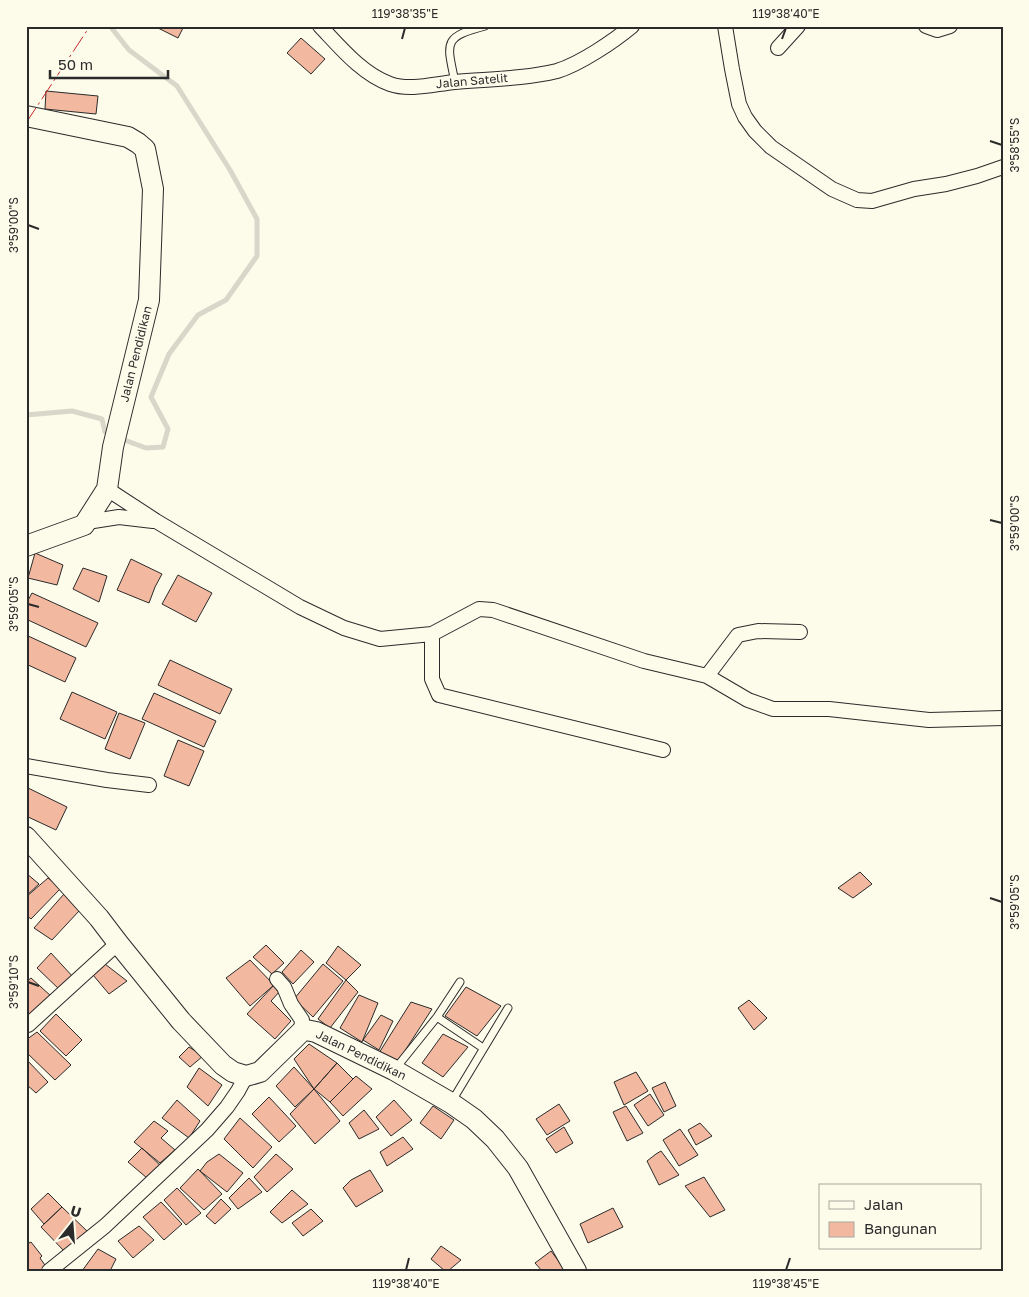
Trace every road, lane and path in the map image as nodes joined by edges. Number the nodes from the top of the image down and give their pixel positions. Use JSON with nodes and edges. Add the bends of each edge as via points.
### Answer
{"nodes":[{"id":1,"x":320,"y":26,"type":"edge"},
{"id":2,"x":485,"y":26,"type":"edge"},
{"id":3,"x":632,"y":26,"type":"edge"},
{"id":4,"x":725,"y":26,"type":"edge"},
{"id":5,"x":798,"y":26,"type":"edge"},
{"id":6,"x":926,"y":26,"type":"edge"},
{"id":7,"x":950,"y":26,"type":"edge"},
{"id":8,"x":778,"y":48,"type":"dead end"},
{"id":9,"x":455,"y":82,"type":"junction"},
{"id":10,"x":26,"y":116,"type":"edge"},
{"id":11,"x":1003,"y":167,"type":"edge"},
{"id":12,"x":107,"y":489,"type":"junction"},
{"id":13,"x":156,"y":521,"type":"junction"},
{"id":14,"x":87,"y":522,"type":"junction"},
{"id":15,"x":26,"y":546,"type":"edge"},
{"id":16,"x":800,"y":632,"type":"dead end"},
{"id":17,"x":432,"y":634,"type":"junction"},
{"id":18,"x":707,"y":676,"type":"junction"},
{"id":19,"x":1003,"y":718,"type":"edge"},
{"id":20,"x":663,"y":750,"type":"dead end"},
{"id":21,"x":26,"y":766,"type":"edge"},
{"id":22,"x":149,"y":785,"type":"dead end"},
{"id":23,"x":26,"y":837,"type":"edge"},
{"id":24,"x":118,"y":943,"type":"junction"},
{"id":25,"x":277,"y":979,"type":"dead end"},
{"id":26,"x":460,"y":982,"type":"dead end"},
{"id":27,"x":508,"y":1008,"type":"dead end"},
{"id":28,"x":437,"y":1017,"type":"junction"},
{"id":29,"x":28,"y":1025,"type":"dead end"},
{"id":30,"x":301,"y":1032,"type":"junction"},
{"id":31,"x":483,"y":1048,"type":"junction"},
{"id":32,"x":394,"y":1070,"type":"junction"},
{"id":33,"x":246,"y":1076,"type":"junction"},
{"id":34,"x":450,"y":1103,"type":"junction"},
{"id":35,"x":49,"y":1271,"type":"edge"},
{"id":36,"x":576,"y":1271,"type":"edge"}],
"edges":[{"from":1,"to":9,"type":"street","name":"Jalan Satelit","via":[[361,66],[391,84],[413,87]]},
{"from":2,"to":9,"type":"lane","via":[[459,34],[450,45]]},
{"from":3,"to":9,"type":"street","name":"Jalan Satelit","via":[[587,57],[559,70],[524,77]]},
{"from":4,"to":11,"type":"street","via":[[739,104],[755,132],[771,147],[832,189],[857,200],[872,201]]},
{"from":5,"to":8,"type":"street"},
{"from":6,"to":7,"type":"street","via":[[937,30]]},
{"from":10,"to":12,"type":"street","name":"Jalan Pendidikan","via":[[128,137],[145,149],[153,189],[150,300],[113,447]]},
{"from":12,"to":13,"type":"street"},
{"from":12,"to":14,"type":"street","name":"Jalan Pendidikan"},
{"from":13,"to":14,"type":"street","via":[[119,517]]},
{"from":13,"to":17,"type":"street","via":[[300,607],[344,628],[380,639]]},
{"from":14,"to":15,"type":"street","via":[[84,526]]},
{"from":16,"to":18,"type":"street","via":[[758,631],[738,635]]},
{"from":17,"to":18,"type":"street","via":[[479,609],[493,610],[644,661]]},
{"from":17,"to":20,"type":"street","via":[[432,679],[439,695]]},
{"from":18,"to":19,"type":"street","via":[[748,700],[773,709],[829,709],[930,720]]},
{"from":21,"to":22,"type":"street"},
{"from":23,"to":24,"type":"street"},
{"from":24,"to":29,"type":"street"},
{"from":24,"to":33,"type":"street","via":[[181,1021],[223,1065]]},
{"from":25,"to":30,"type":"street","via":[[302,1020]]},
{"from":26,"to":28,"type":"lane"},
{"from":27,"to":31,"type":"lane"},
{"from":28,"to":31,"type":"lane"},
{"from":28,"to":32,"type":"lane"},
{"from":30,"to":32,"type":"street","name":"Jalan Pendidikan","via":[[316,1032]]},
{"from":30,"to":33,"type":"street","name":"Jalan Pendidikan","via":[[260,1072]]},
{"from":31,"to":34,"type":"lane"},
{"from":32,"to":34,"type":"street","name":"Jalan Pendidikan"},
{"from":33,"to":35,"type":"street","via":[[227,1107],[207,1130],[105,1226]]},
{"from":34,"to":36,"type":"street","name":"Jalan Pendidikan","via":[[488,1132],[518,1168]]}]}
